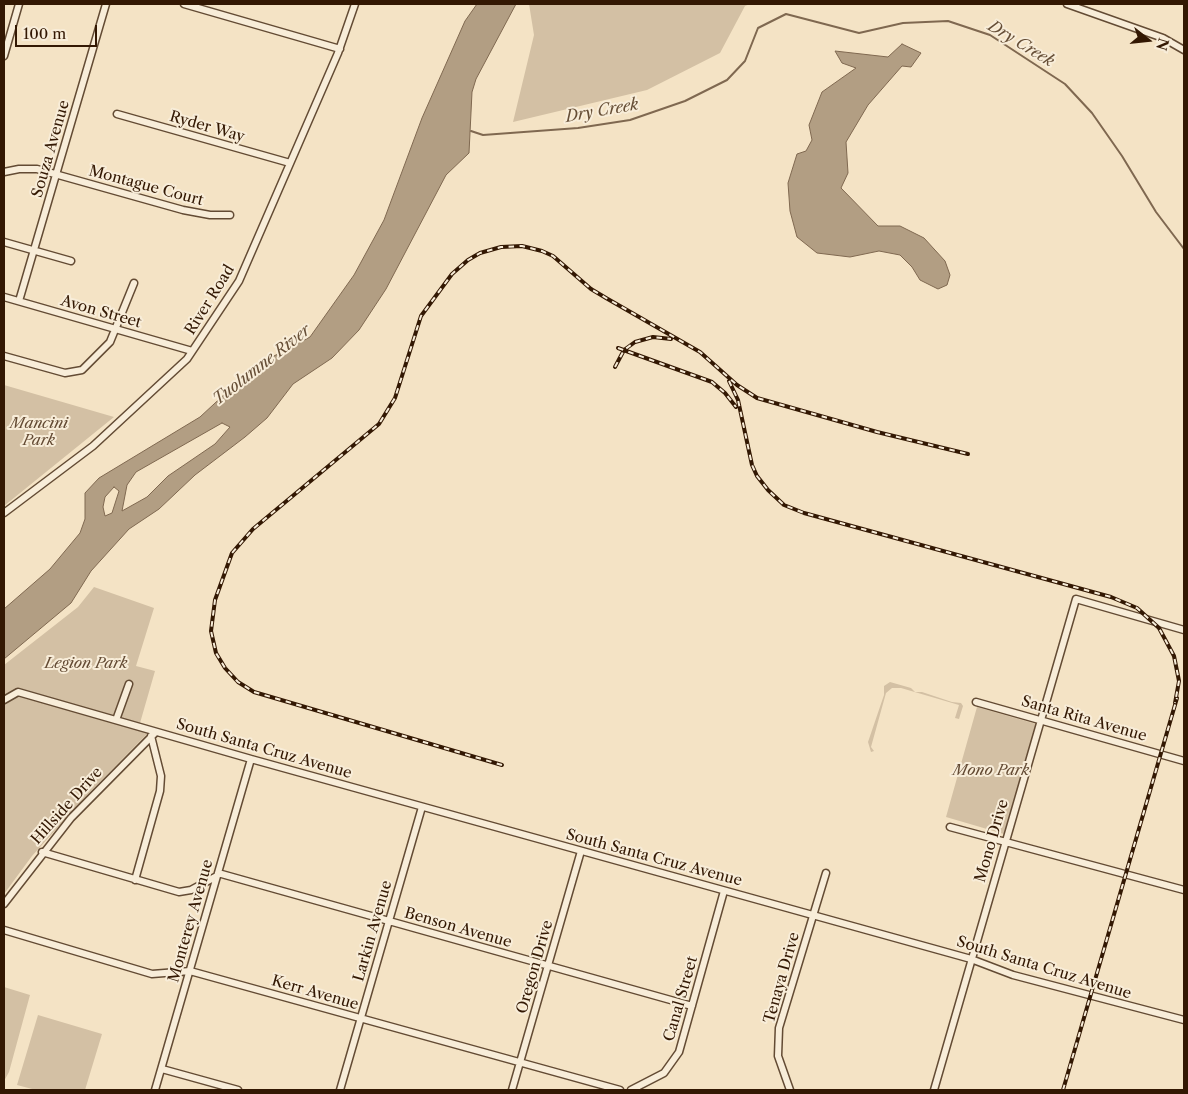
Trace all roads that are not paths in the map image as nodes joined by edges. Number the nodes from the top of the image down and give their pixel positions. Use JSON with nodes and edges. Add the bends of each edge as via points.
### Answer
{"nodes":[{"id":1,"x":19,"y":4,"type":"edge"},
{"id":2,"x":106,"y":4,"type":"edge"},
{"id":3,"x":184,"y":4,"type":"edge"},
{"id":4,"x":355,"y":4,"type":"edge"},
{"id":5,"x":1067,"y":4,"type":"edge"},
{"id":6,"x":1078,"y":6,"type":"edge"},
{"id":7,"x":340,"y":49,"type":"junction"},
{"id":8,"x":1184,"y":50,"type":"edge"},
{"id":9,"x":4,"y":56,"type":"edge"},
{"id":10,"x":117,"y":114,"type":"dead end"},
{"id":11,"x":290,"y":163,"type":"junction"},
{"id":12,"x":4,"y":172,"type":"edge"},
{"id":13,"x":56,"y":175,"type":"junction"},
{"id":14,"x":230,"y":216,"type":"dead end"},
{"id":15,"x":4,"y":242,"type":"edge"},
{"id":16,"x":34,"y":250,"type":"junction"},
{"id":17,"x":71,"y":261,"type":"dead end"},
{"id":18,"x":134,"y":282,"type":"dead end"},
{"id":19,"x":4,"y":297,"type":"edge"},
{"id":20,"x":19,"y":301,"type":"junction"},
{"id":21,"x":115,"y":328,"type":"junction"},
{"id":22,"x":192,"y":351,"type":"junction"},
{"id":23,"x":4,"y":356,"type":"edge"},
{"id":24,"x":4,"y":513,"type":"edge"},
{"id":25,"x":1184,"y":630,"type":"edge"},
{"id":26,"x":129,"y":684,"type":"dead end"},
{"id":27,"x":4,"y":700,"type":"edge"},
{"id":28,"x":976,"y":702,"type":"dead end"},
{"id":29,"x":1041,"y":719,"type":"junction"},
{"id":30,"x":116,"y":720,"type":"junction"},
{"id":31,"x":154,"y":734,"type":"junction"},
{"id":32,"x":251,"y":760,"type":"junction"},
{"id":33,"x":1184,"y":761,"type":"edge"},
{"id":34,"x":422,"y":807,"type":"junction"},
{"id":35,"x":950,"y":828,"type":"dead end"},
{"id":36,"x":1005,"y":843,"type":"junction"},
{"id":37,"x":581,"y":851,"type":"junction"},
{"id":38,"x":42,"y":852,"type":"junction"},
{"id":39,"x":826,"y":873,"type":"dead end"},
{"id":40,"x":218,"y":874,"type":"junction"},
{"id":41,"x":135,"y":880,"type":"junction"},
{"id":42,"x":724,"y":890,"type":"junction"},
{"id":43,"x":1184,"y":890,"type":"edge"},
{"id":44,"x":4,"y":904,"type":"edge"},
{"id":45,"x":813,"y":915,"type":"junction"},
{"id":46,"x":389,"y":922,"type":"junction"},
{"id":47,"x":4,"y":930,"type":"edge"},
{"id":48,"x":971,"y":959,"type":"junction"},
{"id":49,"x":548,"y":967,"type":"junction"},
{"id":50,"x":190,"y":971,"type":"junction"},
{"id":51,"x":692,"y":1006,"type":"junction"},
{"id":52,"x":361,"y":1019,"type":"junction"},
{"id":53,"x":1184,"y":1020,"type":"edge"},
{"id":54,"x":520,"y":1063,"type":"junction"},
{"id":55,"x":162,"y":1069,"type":"junction"},
{"id":56,"x":155,"y":1090,"type":"edge"},
{"id":57,"x":238,"y":1090,"type":"edge"},
{"id":58,"x":340,"y":1090,"type":"edge"},
{"id":59,"x":512,"y":1090,"type":"edge"},
{"id":60,"x":620,"y":1090,"type":"edge"},
{"id":61,"x":631,"y":1090,"type":"edge"},
{"id":62,"x":790,"y":1090,"type":"edge"},
{"id":63,"x":934,"y":1090,"type":"edge"}],
"edges":[{"from":1,"to":9,"type":"street"},
{"from":2,"to":13,"type":"street","name":"Souza Avenue"},
{"from":3,"to":7,"type":"street"},
{"from":4,"to":7,"type":"street","name":"River Road"},
{"from":5,"to":6,"type":"street"},
{"from":6,"to":8,"type":"street","via":[[1163,38]]},
{"from":7,"to":11,"type":"street","name":"River Road"},
{"from":10,"to":11,"type":"street","name":"Ryder Way"},
{"from":11,"to":22,"type":"street","name":"River Road","via":[[239,281]]},
{"from":12,"to":13,"type":"street","name":"Montague Court","via":[[27,168]]},
{"from":13,"to":14,"type":"street","name":"Montague Court","via":[[183,210]]},
{"from":13,"to":16,"type":"street","name":"Souza Avenue"},
{"from":15,"to":16,"type":"street"},
{"from":16,"to":17,"type":"street"},
{"from":16,"to":20,"type":"street","name":"Souza Avenue"},
{"from":18,"to":21,"type":"street"},
{"from":19,"to":20,"type":"street","name":"Avon Street"},
{"from":20,"to":21,"type":"street","name":"Avon Street"},
{"from":21,"to":22,"type":"street","name":"Avon Street"},
{"from":21,"to":23,"type":"street","via":[[106,348],[86,368],[76,372],[65,373]]},
{"from":22,"to":24,"type":"street","name":"River Road","via":[[93,446]]},
{"from":25,"to":29,"type":"street","name":"Mono Drive","via":[[1076,599]]},
{"from":26,"to":30,"type":"street"},
{"from":27,"to":30,"type":"street","name":"South Santa Cruz Avenue","via":[[18,692]]},
{"from":28,"to":29,"type":"street","name":"Santa Rita Avenue"},
{"from":29,"to":33,"type":"street","name":"Santa Rita Avenue"},
{"from":29,"to":36,"type":"street","name":"Mono Drive"},
{"from":30,"to":31,"type":"street","name":"South Santa Cruz Avenue"},
{"from":31,"to":32,"type":"street","name":"South Santa Cruz Avenue"},
{"from":31,"to":38,"type":"street","name":"Hillside Drive","via":[[98,788]]},
{"from":31,"to":41,"type":"street","via":[[161,776],[160,791]]},
{"from":32,"to":34,"type":"street","name":"South Santa Cruz Avenue"},
{"from":32,"to":40,"type":"street","name":"Monterey Avenue"},
{"from":34,"to":37,"type":"street","name":"South Santa Cruz Avenue"},
{"from":34,"to":46,"type":"street","name":"Larkin Avenue"},
{"from":35,"to":36,"type":"street"},
{"from":36,"to":43,"type":"street"},
{"from":36,"to":48,"type":"street","name":"Mono Drive"},
{"from":37,"to":42,"type":"street","name":"South Santa Cruz Avenue"},
{"from":37,"to":49,"type":"street","name":"Oregon Drive"},
{"from":38,"to":41,"type":"street"},
{"from":38,"to":44,"type":"street","name":"Hillside Drive"},
{"from":39,"to":45,"type":"street","name":"Tenaya Drive"},
{"from":40,"to":41,"type":"street","via":[[184,892]]},
{"from":40,"to":46,"type":"street","name":"Benson Avenue"},
{"from":40,"to":50,"type":"street","name":"Monterey Avenue"},
{"from":42,"to":45,"type":"street","name":"South Santa Cruz Avenue"},
{"from":42,"to":51,"type":"street","name":"Canal Street"},
{"from":45,"to":48,"type":"street","name":"South Santa Cruz Avenue"},
{"from":45,"to":62,"type":"street","name":"Tenaya Drive","via":[[778,1038],[779,1063]]},
{"from":46,"to":49,"type":"street","name":"Benson Avenue"},
{"from":46,"to":52,"type":"street","name":"Larkin Avenue"},
{"from":47,"to":50,"type":"street","name":"Kerr Avenue","via":[[152,974]]},
{"from":48,"to":53,"type":"street","name":"South Santa Cruz Avenue","via":[[1013,975]]},
{"from":48,"to":63,"type":"street","name":"Mono Drive"},
{"from":49,"to":51,"type":"street","name":"Benson Avenue"},
{"from":49,"to":54,"type":"street","name":"Oregon Drive"},
{"from":50,"to":52,"type":"street","name":"Kerr Avenue"},
{"from":50,"to":55,"type":"street","name":"Monterey Avenue"},
{"from":51,"to":61,"type":"street","name":"Canal Street","via":[[679,1052],[670,1067]]},
{"from":52,"to":54,"type":"street","name":"Kerr Avenue"},
{"from":52,"to":58,"type":"street","name":"Larkin Avenue"},
{"from":54,"to":59,"type":"street","name":"Oregon Drive"},
{"from":54,"to":60,"type":"street","name":"Kerr Avenue"},
{"from":55,"to":56,"type":"street","name":"Monterey Avenue"},
{"from":55,"to":57,"type":"street"}]}
